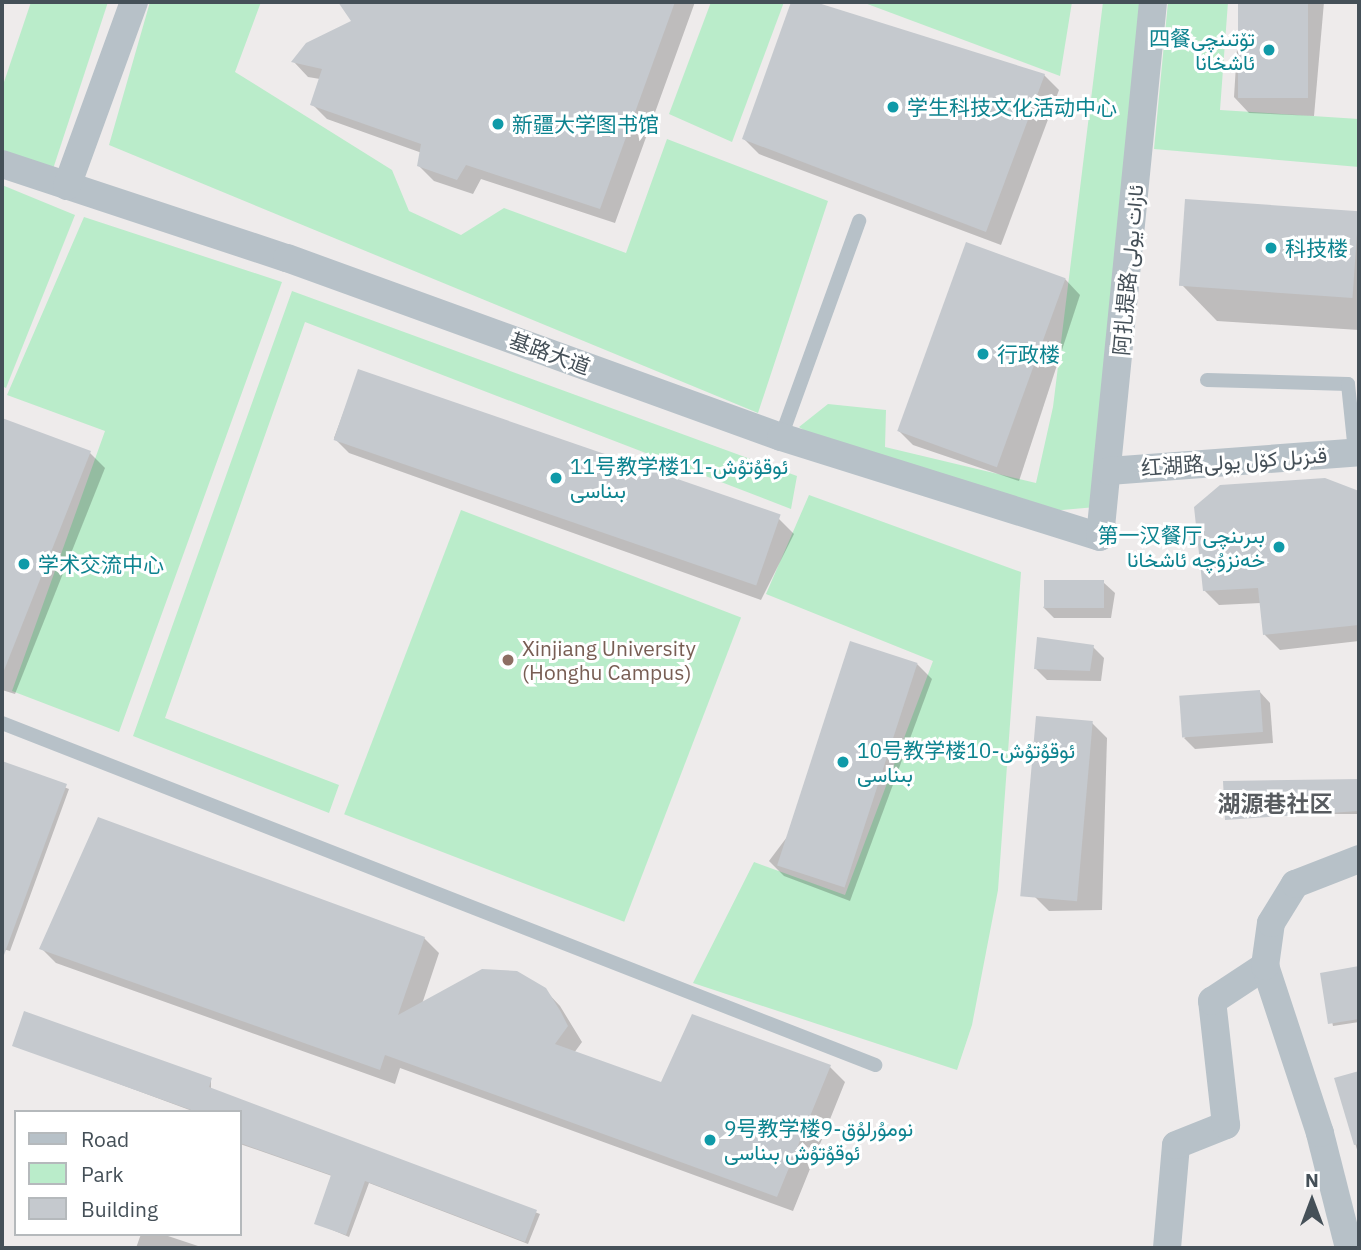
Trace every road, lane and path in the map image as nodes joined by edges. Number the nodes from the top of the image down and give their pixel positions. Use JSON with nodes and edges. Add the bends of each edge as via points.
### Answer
{"nodes":[{"id":1,"x":134,"y":2,"type":"edge"},
{"id":2,"x":1153,"y":2,"type":"edge"},
{"id":3,"x":2,"y":164,"type":"edge"},
{"id":4,"x":67,"y":186,"type":"junction"},
{"id":5,"x":859,"y":221,"type":"dead end"},
{"id":6,"x":1207,"y":380,"type":"dead end"},
{"id":7,"x":1354,"y":384,"type":"edge"},
{"id":8,"x":781,"y":438,"type":"junction"},
{"id":9,"x":1357,"y":452,"type":"edge"},
{"id":10,"x":1109,"y":471,"type":"junction"},
{"id":11,"x":1100,"y":537,"type":"joint"},
{"id":12,"x":2,"y":723,"type":"edge"},
{"id":13,"x":1359,"y":859,"type":"edge"},
{"id":14,"x":1265,"y":966,"type":"junction"},
{"id":15,"x":876,"y":1065,"type":"dead end"},
{"id":16,"x":1167,"y":1248,"type":"edge"},
{"id":17,"x":1349,"y":1248,"type":"edge"}],
"edges":[{"from":1,"to":4,"type":"street"},
{"from":2,"to":10,"type":"street","name":"阿扎提路 ئازات يولى"},
{"from":3,"to":4,"type":"street","name":"基路大道"},
{"from":4,"to":8,"type":"street","name":"基路大道","via":[[287,258]]},
{"from":5,"to":8,"type":"lane"},
{"from":6,"to":7,"type":"lane"},
{"from":7,"to":9,"type":"lane"},
{"from":8,"to":11,"type":"street","name":"基路大道"},
{"from":9,"to":10,"type":"street","name":"红湖路قىزىل كۆل يولى"},
{"from":10,"to":11,"type":"street","name":"阿扎提路 ئازات يولى"},
{"from":12,"to":15,"type":"lane"},
{"from":13,"to":14,"type":"street","via":[[1295,884],[1271,923]]},
{"from":14,"to":16,"type":"street","via":[[1212,1001],[1226,1125],[1176,1145]]},
{"from":14,"to":17,"type":"street","via":[[1321,1133]]}]}
